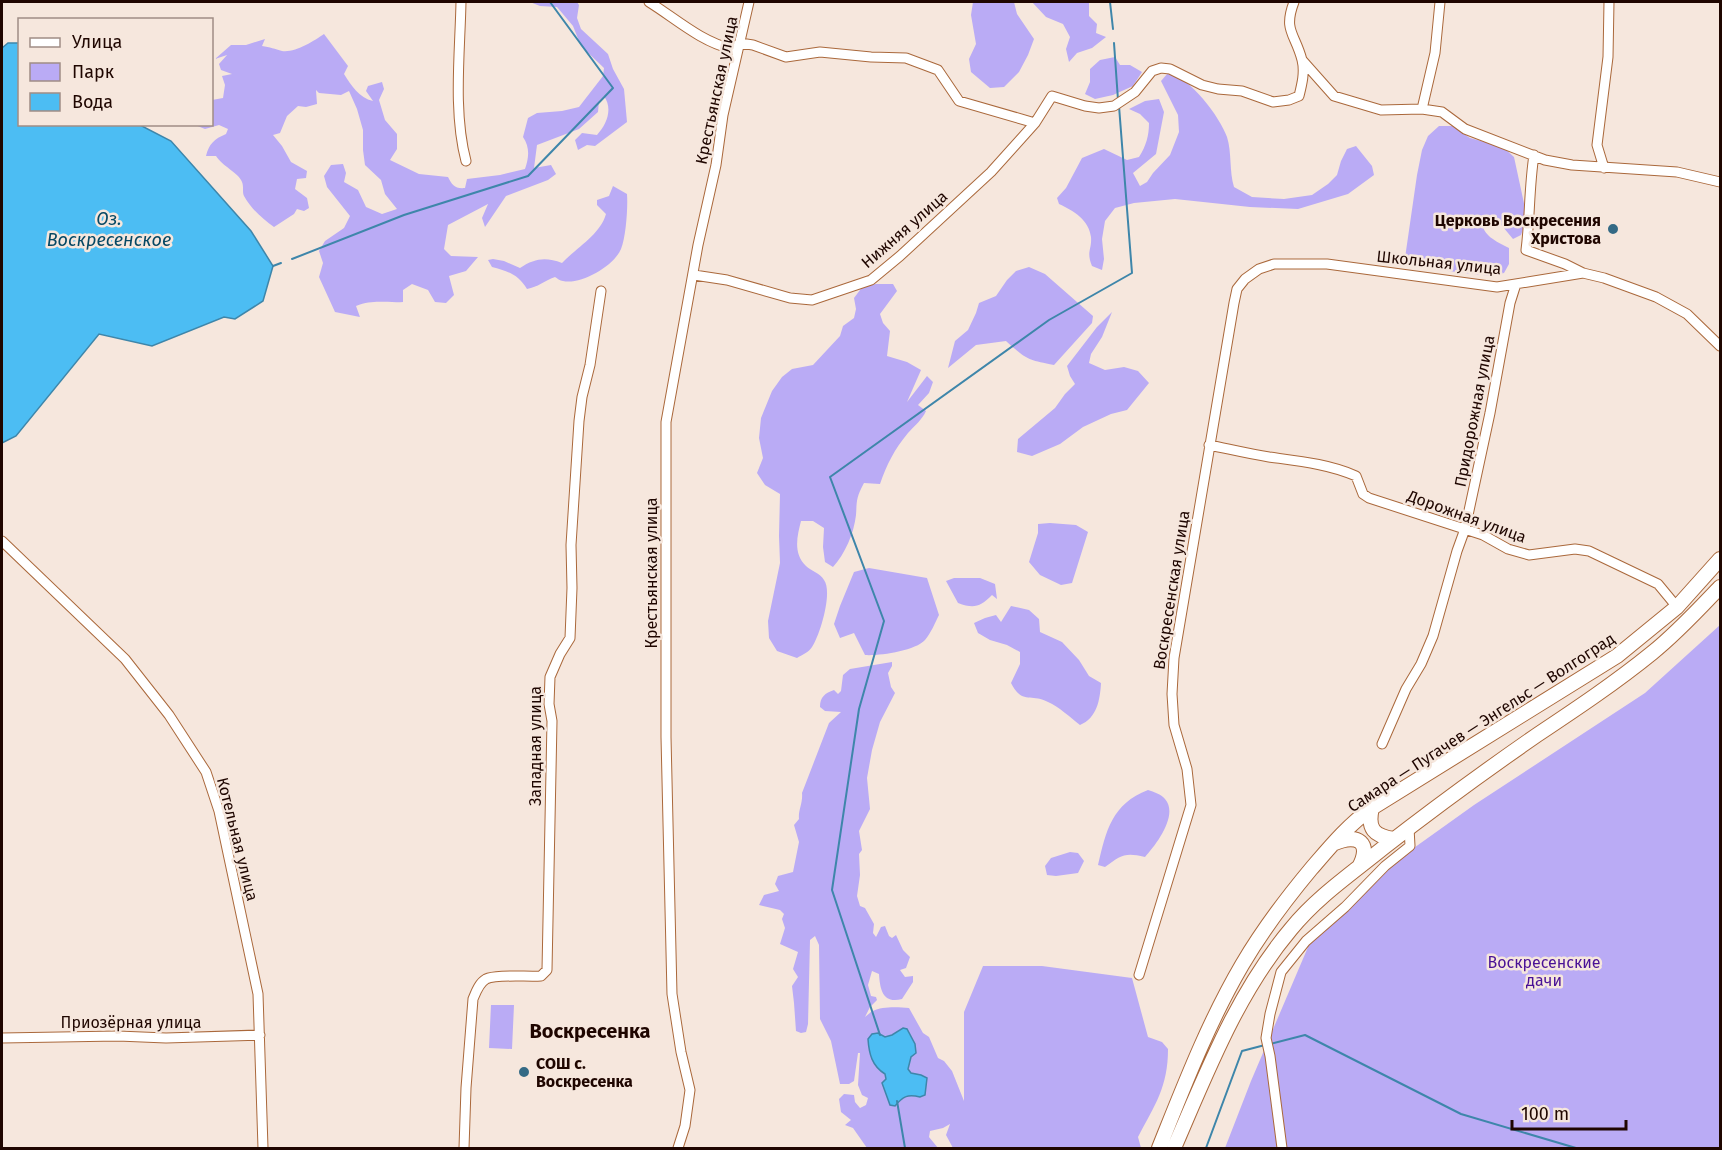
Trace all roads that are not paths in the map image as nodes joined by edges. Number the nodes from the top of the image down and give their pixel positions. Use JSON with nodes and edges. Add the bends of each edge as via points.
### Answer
{"nodes":[{"id":1,"x":461,"y":2,"type":"edge"},
{"id":2,"x":649,"y":2,"type":"edge"},
{"id":3,"x":749,"y":2,"type":"edge"},
{"id":4,"x":1294,"y":2,"type":"edge"},
{"id":5,"x":1440,"y":2,"type":"edge"},
{"id":6,"x":1609,"y":2,"type":"edge"},
{"id":7,"x":740,"y":43,"type":"junction"},
{"id":8,"x":1302,"y":60,"type":"junction"},
{"id":9,"x":1422,"y":109,"type":"junction"},
{"id":10,"x":1035,"y":123,"type":"junction"},
{"id":11,"x":1534,"y":155,"type":"junction"},
{"id":12,"x":466,"y":161,"type":"dead end"},
{"id":13,"x":1604,"y":168,"type":"junction"},
{"id":14,"x":1720,"y":182,"type":"edge"},
{"id":15,"x":1582,"y":273,"type":"junction"},
{"id":16,"x":693,"y":275,"type":"junction"},
{"id":17,"x":1245,"y":279,"type":"joint"},
{"id":18,"x":1516,"y":284,"type":"junction"},
{"id":19,"x":601,"y":291,"type":"dead end"},
{"id":20,"x":1720,"y":346,"type":"edge"},
{"id":21,"x":1209,"y":445,"type":"junction"},
{"id":22,"x":1465,"y":529,"type":"junction"},
{"id":23,"x":2,"y":541,"type":"edge"},
{"id":24,"x":1720,"y":559,"type":"edge"},
{"id":25,"x":1720,"y":587,"type":"edge"},
{"id":26,"x":1677,"y":607,"type":"junction"},
{"id":27,"x":1382,"y":744,"type":"dead end"},
{"id":28,"x":1372,"y":808,"type":"junction"},
{"id":29,"x":1409,"y":828,"type":"junction"},
{"id":30,"x":1394,"y":839,"type":"junction"},
{"id":31,"x":1333,"y":843,"type":"junction"},
{"id":32,"x":1359,"y":867,"type":"junction"},
{"id":33,"x":1139,"y":975,"type":"dead end"},
{"id":34,"x":260,"y":1035,"type":"junction"},
{"id":35,"x":2,"y":1038,"type":"edge"},
{"id":36,"x":263,"y":1149,"type":"edge"},
{"id":37,"x":464,"y":1149,"type":"edge"},
{"id":38,"x":678,"y":1149,"type":"edge"},
{"id":39,"x":1159,"y":1149,"type":"edge"},
{"id":40,"x":1174,"y":1149,"type":"edge"},
{"id":41,"x":1282,"y":1149,"type":"edge"}],
"edges":[{"from":1,"to":12,"type":"street","via":[[459,84],[461,143]]},
{"from":2,"to":7,"type":"street","via":[[722,47],[732,49]]},
{"from":3,"to":7,"type":"street","name":"Крестьянская улица"},
{"from":4,"to":8,"type":"street","via":[[1288,17]]},
{"from":5,"to":9,"type":"street","via":[[1435,53]]},
{"from":6,"to":13,"type":"street","via":[[1608,57],[1597,145]]},
{"from":7,"to":10,"type":"street","via":[[786,57],[820,52],[906,58],[938,70],[959,101]]},
{"from":7,"to":16,"type":"street","name":"Крестьянская улица"},
{"from":8,"to":9,"type":"street","via":[[1334,96],[1380,110]]},
{"from":8,"to":10,"type":"street","name":"Нижняя улица","via":[[1299,96],[1290,100],[1273,102],[1242,91],[1218,89],[1161,68],[1152,71],[1135,92],[1114,106],[1085,106],[1052,96]]},
{"from":9,"to":11,"type":"street","via":[[1442,112],[1465,129]]},
{"from":10,"to":16,"type":"street","name":"Нижняя улица","via":[[991,172],[871,279],[812,300]]},
{"from":11,"to":13,"type":"street"},
{"from":11,"to":15,"type":"street","via":[[1526,250]]},
{"from":13,"to":14,"type":"street","via":[[1677,172]]},
{"from":15,"to":18,"type":"street","name":"Школьная улица"},
{"from":15,"to":20,"type":"street","name":"Школьная улица","via":[[1656,297],[1687,314]]},
{"from":16,"to":38,"type":"street","name":"Крестьянская улица","via":[[666,422],[672,994],[690,1090]]},
{"from":17,"to":18,"type":"street","name":"Школьная улица","via":[[1274,264],[1327,264],[1497,287]]},
{"from":17,"to":21,"type":"street","name":"Воскресенская улица","via":[[1237,289]]},
{"from":18,"to":22,"type":"street","name":"Придорожная улица"},
{"from":19,"to":37,"type":"street","name":"Западная улица","via":[[579,421],[570,638],[550,677],[549,688],[552,721],[547,970],[541,976],[498,976],[486,979],[478,987],[473,999]]},
{"from":21,"to":22,"type":"street","name":"Дорожная улица","via":[[1345,471],[1356,477],[1369,498]]},
{"from":21,"to":33,"type":"street","name":"Воскресенская улица","via":[[1174,658],[1172,694],[1174,725],[1187,769],[1191,805]]},
{"from":22,"to":26,"type":"street","name":"Дорожная улица","via":[[1529,555],[1589,551],[1658,585]]},
{"from":22,"to":27,"type":"street","name":"Придорожная улица","via":[[1433,636]]},
{"from":23,"to":34,"type":"street","name":"Котельная улица","via":[[125,659],[169,715],[206,772],[219,811],[258,994]]},
{"from":24,"to":26,"type":"main road","name":"Самара — Пугачев — Энгельс — Волгоград"},
{"from":25,"to":29,"type":"main road","via":[[1652,654]]},
{"from":26,"to":28,"type":"main road","name":"Самара — Пугачев — Энгельс — Волгоград","via":[[1617,656]]},
{"from":28,"to":30,"type":"main road","via":[[1371,828]]},
{"from":28,"to":31,"type":"main road","name":"Самара — Пугачев — Энгельс — Волгоград"},
{"from":29,"to":30,"type":"main road"},
{"from":29,"to":41,"type":"street","via":[[1410,846],[1306,941],[1281,972],[1266,1038]]},
{"from":30,"to":32,"type":"main road"},
{"from":31,"to":32,"type":"main road","via":[[1358,840],[1365,852]]},
{"from":31,"to":39,"type":"main road","name":"Самара — Пугачев — Энгельс — Волгоград","via":[[1293,891],[1241,967],[1196,1057]]},
{"from":32,"to":40,"type":"main road","via":[[1312,906],[1255,976],[1210,1065]]},
{"from":34,"to":35,"type":"street","name":"Приозёрная улица"},
{"from":34,"to":36,"type":"street","name":"Котельная улица"}]}
